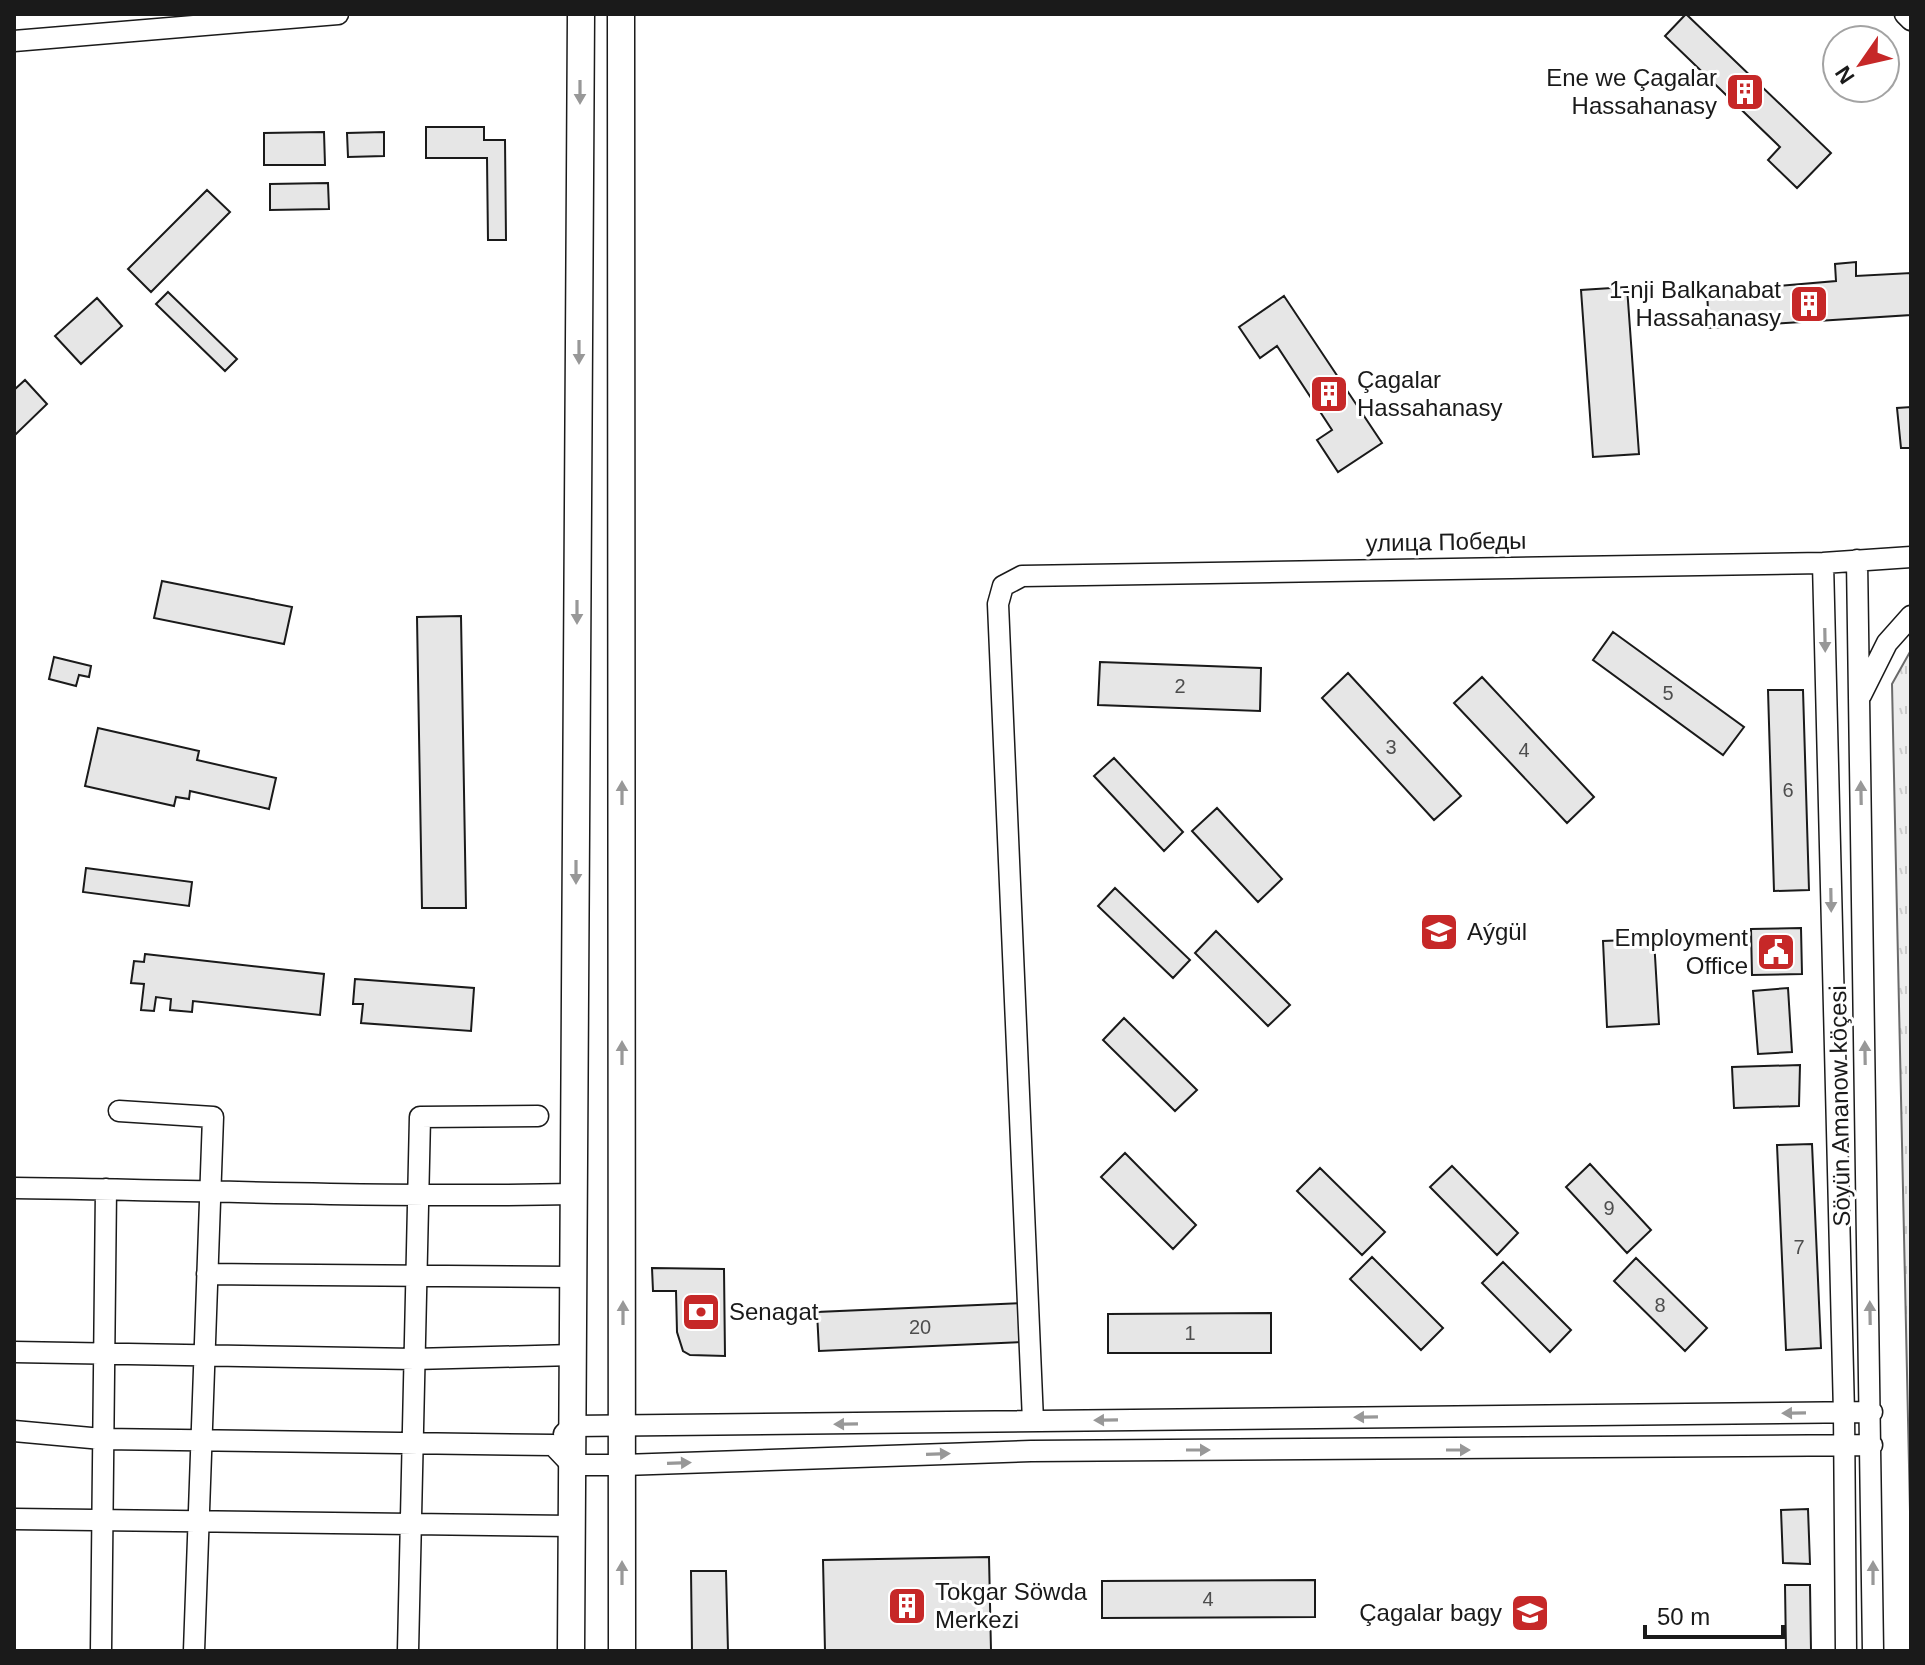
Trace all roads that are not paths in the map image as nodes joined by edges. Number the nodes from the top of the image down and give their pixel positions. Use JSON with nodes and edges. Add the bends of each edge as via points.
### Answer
{"nodes":[{"id":1,"x":338,"y":14,"type":"edge"},
{"id":2,"x":581,"y":14,"type":"edge"},
{"id":3,"x":621,"y":14,"type":"edge"},
{"id":4,"x":1905,"y":14,"type":"edge"},
{"id":5,"x":1911,"y":20,"type":"edge"},
{"id":6,"x":14,"y":41,"type":"edge"},
{"id":7,"x":1911,"y":557,"type":"edge"},
{"id":8,"x":1857,"y":560,"type":"junction"},
{"id":9,"x":1823,"y":563,"type":"junction"},
{"id":10,"x":1911,"y":616,"type":"edge"},
{"id":11,"x":1859,"y":699,"type":"junction"},
{"id":12,"x":119,"y":1111,"type":"dead end"},
{"id":13,"x":538,"y":1116,"type":"dead end"},
{"id":14,"x":14,"y":1188,"type":"edge"},
{"id":15,"x":106,"y":1189,"type":"junction"},
{"id":16,"x":211,"y":1189,"type":"junction"},
{"id":17,"x":574,"y":1194,"type":"junction"},
{"id":18,"x":418,"y":1197,"type":"junction"},
{"id":19,"x":207,"y":1274,"type":"junction"},
{"id":20,"x":416,"y":1277,"type":"junction"},
{"id":21,"x":574,"y":1277,"type":"junction"},
{"id":22,"x":14,"y":1352,"type":"edge"},
{"id":23,"x":104,"y":1355,"type":"junction"},
{"id":24,"x":205,"y":1355,"type":"junction"},
{"id":25,"x":573,"y":1355,"type":"junction"},
{"id":26,"x":414,"y":1359,"type":"junction"},
{"id":27,"x":1872,"y":1412,"type":"junction"},
{"id":28,"x":1844,"y":1413,"type":"junction"},
{"id":29,"x":1033,"y":1421,"type":"junction"},
{"id":30,"x":623,"y":1425,"type":"junction"},
{"id":31,"x":572,"y":1426,"type":"junction"},
{"id":32,"x":14,"y":1431,"type":"edge"},
{"id":33,"x":102,"y":1439,"type":"junction"},
{"id":34,"x":201,"y":1439,"type":"junction"},
{"id":35,"x":412,"y":1442,"type":"junction"},
{"id":36,"x":553,"y":1445,"type":"junction"},
{"id":37,"x":1872,"y":1445,"type":"junction"},
{"id":38,"x":1844,"y":1446,"type":"junction"},
{"id":39,"x":572,"y":1465,"type":"junction"},
{"id":40,"x":623,"y":1465,"type":"junction"},
{"id":41,"x":14,"y":1519,"type":"edge"},
{"id":42,"x":101,"y":1519,"type":"junction"},
{"id":43,"x":198,"y":1521,"type":"junction"},
{"id":44,"x":410,"y":1523,"type":"junction"},
{"id":45,"x":572,"y":1526,"type":"junction"},
{"id":46,"x":101,"y":1651,"type":"edge"},
{"id":47,"x":194,"y":1651,"type":"edge"},
{"id":48,"x":408,"y":1651,"type":"edge"},
{"id":49,"x":571,"y":1651,"type":"edge"},
{"id":50,"x":622,"y":1651,"type":"edge"},
{"id":51,"x":1846,"y":1651,"type":"edge"},
{"id":52,"x":1873,"y":1651,"type":"edge"}],
"edges":[{"from":1,"to":6,"type":"street"},
{"from":2,"to":17,"type":"main road","one_way":true},
{"from":30,"to":3,"type":"main road","one_way":true},
{"from":4,"to":5,"type":"street"},
{"from":7,"to":8,"type":"street","name":"улица Победы"},
{"from":8,"to":9,"type":"street","name":"улица Победы"},
{"from":8,"to":11,"type":"street","name":"Söyün Amanow köçesi"},
{"from":9,"to":28,"type":"street","name":"Söyün Amanow köçesi","one_way":true},
{"from":9,"to":29,"type":"street","name":"улица Победы","via":[[1022,576],[1003,586],[998,604]]},
{"from":10,"to":11,"type":"street","via":[[1887,643]]},
{"from":27,"to":11,"type":"street","name":"Söyün Amanow köçesi","one_way":true},
{"from":12,"to":16,"type":"street","via":[[213,1117]]},
{"from":13,"to":18,"type":"street","via":[[420,1117]]},
{"from":14,"to":15,"type":"street"},
{"from":15,"to":16,"type":"street"},
{"from":15,"to":23,"type":"street"},
{"from":16,"to":18,"type":"street"},
{"from":16,"to":19,"type":"street"},
{"from":17,"to":18,"type":"street"},
{"from":17,"to":21,"type":"main road"},
{"from":18,"to":20,"type":"street"},
{"from":19,"to":20,"type":"street"},
{"from":19,"to":24,"type":"street"},
{"from":20,"to":21,"type":"street"},
{"from":20,"to":26,"type":"street"},
{"from":21,"to":25,"type":"main road"},
{"from":22,"to":23,"type":"street"},
{"from":23,"to":24,"type":"street"},
{"from":23,"to":33,"type":"street"},
{"from":24,"to":26,"type":"street"},
{"from":24,"to":34,"type":"street"},
{"from":25,"to":26,"type":"street"},
{"from":25,"to":31,"type":"main road"},
{"from":26,"to":35,"type":"street"},
{"from":27,"to":28,"type":"street"},
{"from":27,"to":37,"type":"street","name":"Söyün Amanow köçesi"},
{"from":28,"to":29,"type":"street","one_way":true},
{"from":28,"to":38,"type":"street","name":"Söyün Amanow köçesi"},
{"from":29,"to":30,"type":"street","one_way":true},
{"from":30,"to":31,"type":"street"},
{"from":30,"to":40,"type":"main road"},
{"from":31,"to":36,"type":"street"},
{"from":31,"to":39,"type":"main road"},
{"from":32,"to":33,"type":"street"},
{"from":33,"to":34,"type":"street"},
{"from":33,"to":42,"type":"street"},
{"from":34,"to":35,"type":"street"},
{"from":34,"to":43,"type":"street"},
{"from":35,"to":36,"type":"street"},
{"from":35,"to":44,"type":"street"},
{"from":36,"to":39,"type":"street"},
{"from":37,"to":38,"type":"street"},
{"from":52,"to":37,"type":"street","name":"Söyün Amanow köçesi","one_way":true},
{"from":40,"to":38,"type":"street","one_way":true,"via":[[1031,1451]]},
{"from":38,"to":51,"type":"street","name":"Söyün Amanow köçesi"},
{"from":39,"to":40,"type":"street"},
{"from":39,"to":45,"type":"main road"},
{"from":50,"to":40,"type":"main road","one_way":true},
{"from":41,"to":42,"type":"street"},
{"from":42,"to":43,"type":"street"},
{"from":42,"to":46,"type":"street"},
{"from":43,"to":44,"type":"street"},
{"from":43,"to":47,"type":"street"},
{"from":44,"to":45,"type":"street"},
{"from":44,"to":48,"type":"street"},
{"from":45,"to":49,"type":"main road"}]}
